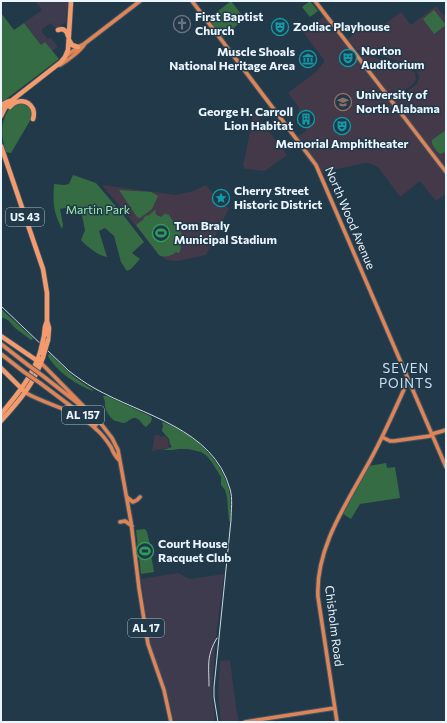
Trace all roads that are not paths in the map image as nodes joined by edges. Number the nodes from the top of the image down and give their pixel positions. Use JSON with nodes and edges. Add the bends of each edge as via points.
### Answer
{"nodes":[{"id":1,"x":70,"y":1,"type":"edge"},
{"id":2,"x":140,"y":1,"type":"edge"},
{"id":3,"x":192,"y":1,"type":"edge"},
{"id":4,"x":315,"y":1,"type":"edge"},
{"id":5,"x":58,"y":30,"type":"dead end"},
{"id":6,"x":69,"y":39,"type":"junction"},
{"id":7,"x":84,"y":44,"type":"junction"},
{"id":8,"x":78,"y":47,"type":"junction"},
{"id":9,"x":65,"y":57,"type":"junction"},
{"id":10,"x":55,"y":66,"type":"junction"},
{"id":11,"x":3,"y":109,"type":"edge"},
{"id":12,"x":33,"y":110,"type":"junction"},
{"id":13,"x":40,"y":112,"type":"dead end"},
{"id":14,"x":1,"y":116,"type":"edge"},
{"id":15,"x":34,"y":119,"type":"dead end"},
{"id":16,"x":1,"y":120,"type":"edge"},
{"id":17,"x":1,"y":147,"type":"edge"},
{"id":18,"x":446,"y":172,"type":"edge"},
{"id":19,"x":1,"y":336,"type":"edge"},
{"id":20,"x":1,"y":344,"type":"edge"},
{"id":21,"x":1,"y":354,"type":"edge"},
{"id":22,"x":41,"y":358,"type":"junction"},
{"id":23,"x":1,"y":368,"type":"edge"},
{"id":24,"x":409,"y":381,"type":"junction"},
{"id":25,"x":14,"y":382,"type":"junction"},
{"id":26,"x":21,"y":389,"type":"junction"},
{"id":27,"x":26,"y":393,"type":"junction"},
{"id":28,"x":36,"y":398,"type":"junction"},
{"id":29,"x":17,"y":399,"type":"junction"},
{"id":30,"x":1,"y":414,"type":"edge"},
{"id":31,"x":1,"y":421,"type":"edge"},
{"id":32,"x":102,"y":425,"type":"junction"},
{"id":33,"x":446,"y":430,"type":"edge"},
{"id":34,"x":432,"y":434,"type":"junction"},
{"id":35,"x":382,"y":437,"type":"junction"},
{"id":36,"x":118,"y":456,"type":"junction"},
{"id":37,"x":120,"y":462,"type":"junction"},
{"id":38,"x":446,"y":467,"type":"edge"},
{"id":39,"x":126,"y":496,"type":"junction"},
{"id":40,"x":140,"y":497,"type":"dead end"},
{"id":41,"x":120,"y":522,"type":"dead end"},
{"id":42,"x":132,"y":526,"type":"junction"},
{"id":43,"x":335,"y":708,"type":"junction"},
{"id":44,"x":171,"y":722,"type":"edge"},
{"id":45,"x":245,"y":722,"type":"edge"},
{"id":46,"x":337,"y":722,"type":"edge"}],
"edges":[{"from":1,"to":6,"type":"highway"},
{"from":2,"to":7,"type":"main road"},
{"from":3,"to":24,"type":"main road","name":"North Wood Avenue","via":[[316,165]]},
{"from":4,"to":18,"type":"main road"},
{"from":5,"to":6,"type":"highway","via":[[64,29]]},
{"from":6,"to":8,"type":"highway","via":[[72,45]]},
{"from":6,"to":9,"type":"highway"},
{"from":7,"to":8,"type":"main road"},
{"from":7,"to":10,"type":"main road","via":[[63,63]]},
{"from":8,"to":9,"type":"main road"},
{"from":9,"to":10,"type":"highway"},
{"from":10,"to":11,"type":"highway","via":[[12,101],[1,105],[4,106]]},
{"from":11,"to":14,"type":"highway"},
{"from":12,"to":13,"type":"highway"},
{"from":12,"to":15,"type":"highway"},
{"from":12,"to":16,"type":"highway","via":[[27,103],[15,102]]},
{"from":17,"to":22,"type":"highway","number":"US 43","bridge":true,"via":[[43,269],[47,321]]},
{"from":19,"to":22,"type":"highway","via":[[30,355]]},
{"from":20,"to":32,"type":"main road","number":"AL 157","bridge":true},
{"from":21,"to":36,"type":"main road","number":"AL 157","bridge":true,"via":[[97,426],[108,438]]},
{"from":22,"to":26,"type":"highway","number":"US 43"},
{"from":22,"to":27,"type":"highway","number":"US 43","via":[[36,375]]},
{"from":22,"to":32,"type":"main road","number":"AL 17","via":[[47,369]]},
{"from":23,"to":25,"type":"highway"},
{"from":24,"to":34,"type":"main road","name":"North Wood Avenue"},
{"from":24,"to":35,"type":"main road","name":"Chisholm Road"},
{"from":25,"to":26,"type":"highway"},
{"from":25,"to":29,"type":"highway"},
{"from":26,"to":27,"type":"highway","number":"AL 17"},
{"from":26,"to":29,"type":"highway","number":"US 43"},
{"from":27,"to":28,"type":"main road","number":"AL 17"},
{"from":27,"to":29,"type":"highway","number":"US 43"},
{"from":28,"to":29,"type":"main road","via":[[28,396]]},
{"from":28,"to":37,"type":"main road","number":"AL 17","via":[[89,422],[105,438]]},
{"from":29,"to":30,"type":"highway","number":"US 43"},
{"from":29,"to":31,"type":"highway","number":"US 43"},
{"from":32,"to":36,"type":"main road","number":"AL 17","via":[[116,445]]},
{"from":33,"to":34,"type":"main road"},
{"from":34,"to":35,"type":"main road","via":[[392,441]]},
{"from":34,"to":38,"type":"main road","name":"North Wood Avenue"},
{"from":35,"to":43,"type":"main road","name":"Chisholm Road","via":[[334,527],[318,579],[319,604]]},
{"from":36,"to":37,"type":"main road","number":"AL 17"},
{"from":37,"to":39,"type":"main road","number":"AL 17"},
{"from":39,"to":40,"type":"main road","via":[[133,502]]},
{"from":39,"to":42,"type":"main road","number":"AL 17"},
{"from":41,"to":42,"type":"main road","via":[[125,521]]},
{"from":42,"to":44,"type":"main road","number":"AL 17","via":[[148,644],[164,690]]},
{"from":43,"to":45,"type":"main road"},
{"from":43,"to":46,"type":"main road","name":"Chisholm Road"}]}
